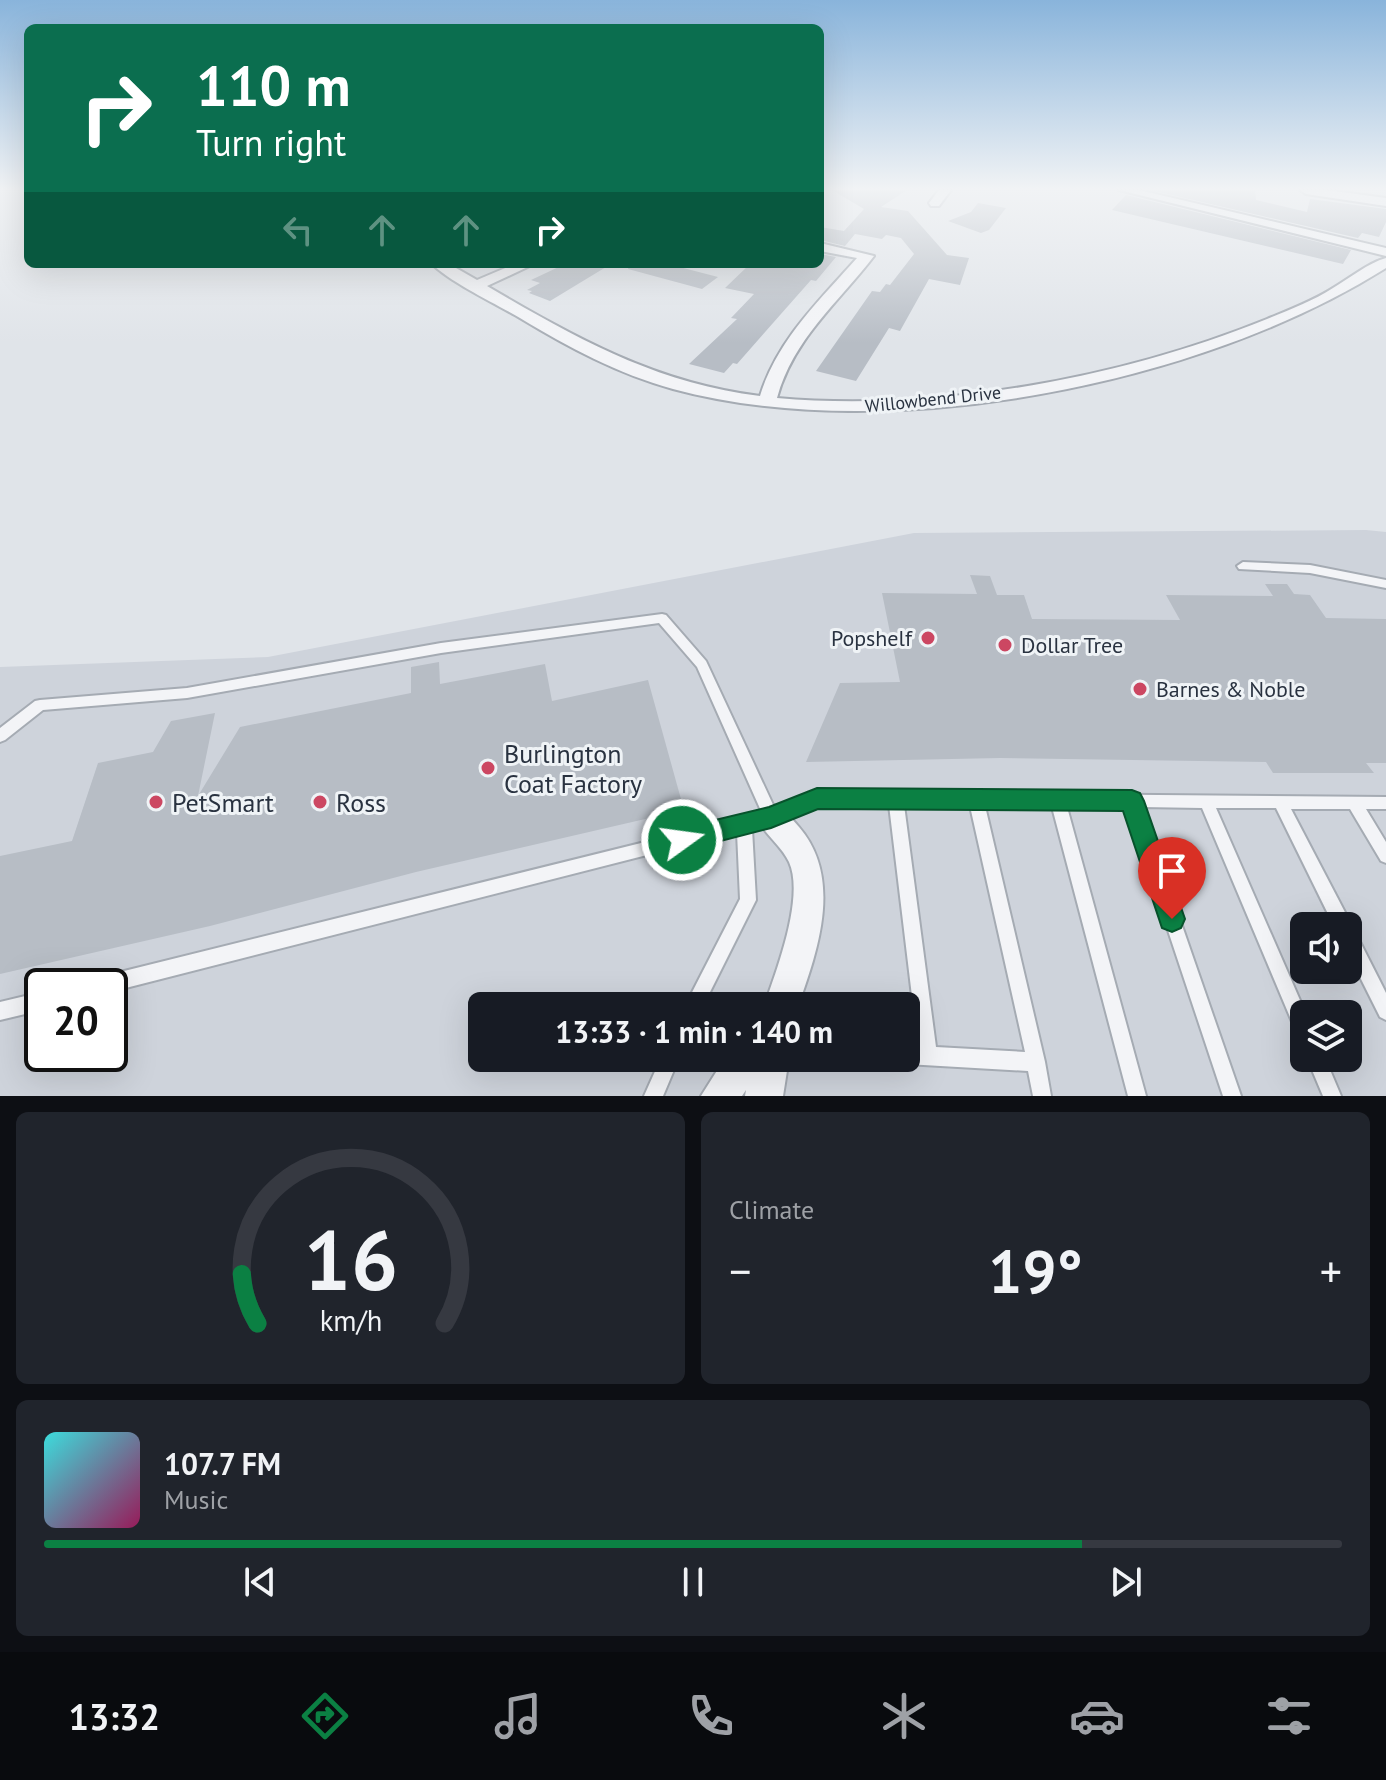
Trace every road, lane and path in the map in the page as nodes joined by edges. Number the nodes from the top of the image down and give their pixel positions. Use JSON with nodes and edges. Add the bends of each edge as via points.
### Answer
{"nodes":[{"id":1,"x":1340,"y":241,"type":"edge"},
{"id":2,"x":824,"y":248,"type":"edge"},
{"id":3,"x":1386,"y":252,"type":"edge"},
{"id":4,"x":1386,"y":262,"type":"edge"},
{"id":5,"x":446,"y":268,"type":"edge"},
{"id":6,"x":517,"y":268,"type":"edge"},
{"id":7,"x":476,"y":285,"type":"junction"},
{"id":8,"x":767,"y":402,"type":"junction"},
{"id":9,"x":1243,"y":566,"type":"dead end"},
{"id":10,"x":1386,"y":584,"type":"edge"},
{"id":11,"x":0,"y":736,"type":"edge"},
{"id":12,"x":896,"y":799,"type":"junction"},
{"id":13,"x":976,"y":799,"type":"junction"},
{"id":14,"x":1058,"y":800,"type":"junction"},
{"id":15,"x":1132,"y":801,"type":"junction"},
{"id":16,"x":1206,"y":801,"type":"junction"},
{"id":17,"x":1280,"y":802,"type":"junction"},
{"id":18,"x":1354,"y":802,"type":"junction"},
{"id":19,"x":1386,"y":803,"type":"edge"},
{"id":20,"x":758,"y":821,"type":"junction"},
{"id":21,"x":1386,"y":856,"type":"edge"},
{"id":22,"x":1336,"y":912,"type":"edge"},
{"id":23,"x":1362,"y":964,"type":"edge"},
{"id":24,"x":128,"y":979,"type":"edge"},
{"id":25,"x":701,"y":992,"type":"edge"},
{"id":26,"x":785,"y":992,"type":"edge"},
{"id":27,"x":1291,"y":1000,"type":"edge"},
{"id":28,"x":24,"y":1005,"type":"edge"},
{"id":29,"x":0,"y":1011,"type":"edge"},
{"id":30,"x":1386,"y":1011,"type":"edge"},
{"id":31,"x":920,"y":1056,"type":"edge"},
{"id":32,"x":928,"y":1056,"type":"junction"},
{"id":33,"x":1036,"y":1062,"type":"junction"},
{"id":34,"x":664,"y":1072,"type":"edge"},
{"id":35,"x":737,"y":1072,"type":"edge"},
{"id":36,"x":768,"y":1072,"type":"edge"},
{"id":37,"x":1322,"y":1072,"type":"edge"},
{"id":38,"x":653,"y":1096,"type":"edge"},
{"id":39,"x":720,"y":1096,"type":"edge"},
{"id":40,"x":764,"y":1096,"type":"edge"},
{"id":41,"x":1042,"y":1096,"type":"edge"},
{"id":42,"x":1137,"y":1096,"type":"edge"},
{"id":43,"x":1232,"y":1096,"type":"edge"},
{"id":44,"x":1332,"y":1096,"type":"edge"}],
"edges":[{"from":1,"to":3,"type":"street"},
{"from":2,"to":8,"type":"street","via":[[867,256],[784,356]]},
{"from":4,"to":8,"type":"street","name":"Willowbend Drive","via":[[1283,318],[1095,375],[914,404]]},
{"from":5,"to":7,"type":"street","name":"Willowbend Drive"},
{"from":6,"to":7,"type":"street"},
{"from":7,"to":8,"type":"street","name":"Willowbend Drive","via":[[624,367],[709,393]]},
{"from":9,"to":10,"type":"lane","via":[[1310,569]]},
{"from":11,"to":20,"type":"lane","via":[[40,705],[187,693],[441,648],[662,618],[702,664]]},
{"from":12,"to":13,"type":"lane"},
{"from":12,"to":20,"type":"lane","via":[[817,798]]},
{"from":12,"to":32,"type":"lane"},
{"from":13,"to":14,"type":"lane"},
{"from":13,"to":33,"type":"lane"},
{"from":14,"to":15,"type":"lane"},
{"from":14,"to":42,"type":"lane"},
{"from":15,"to":16,"type":"lane"},
{"from":15,"to":43,"type":"lane"},
{"from":16,"to":17,"type":"lane"},
{"from":16,"to":27,"type":"lane"},
{"from":17,"to":18,"type":"lane"},
{"from":17,"to":22,"type":"lane"},
{"from":18,"to":19,"type":"lane"},
{"from":18,"to":21,"type":"lane"},
{"from":20,"to":24,"type":"lane"},
{"from":20,"to":25,"type":"lane","via":[[748,900]]},
{"from":20,"to":26,"type":"street","via":[[805,861],[802,936]]},
{"from":23,"to":30,"type":"lane"},
{"from":28,"to":29,"type":"lane"},
{"from":31,"to":32,"type":"lane"},
{"from":32,"to":33,"type":"lane"},
{"from":33,"to":41,"type":"lane"},
{"from":34,"to":38,"type":"lane"},
{"from":35,"to":39,"type":"street"},
{"from":36,"to":40,"type":"street"},
{"from":37,"to":44,"type":"lane"}]}
